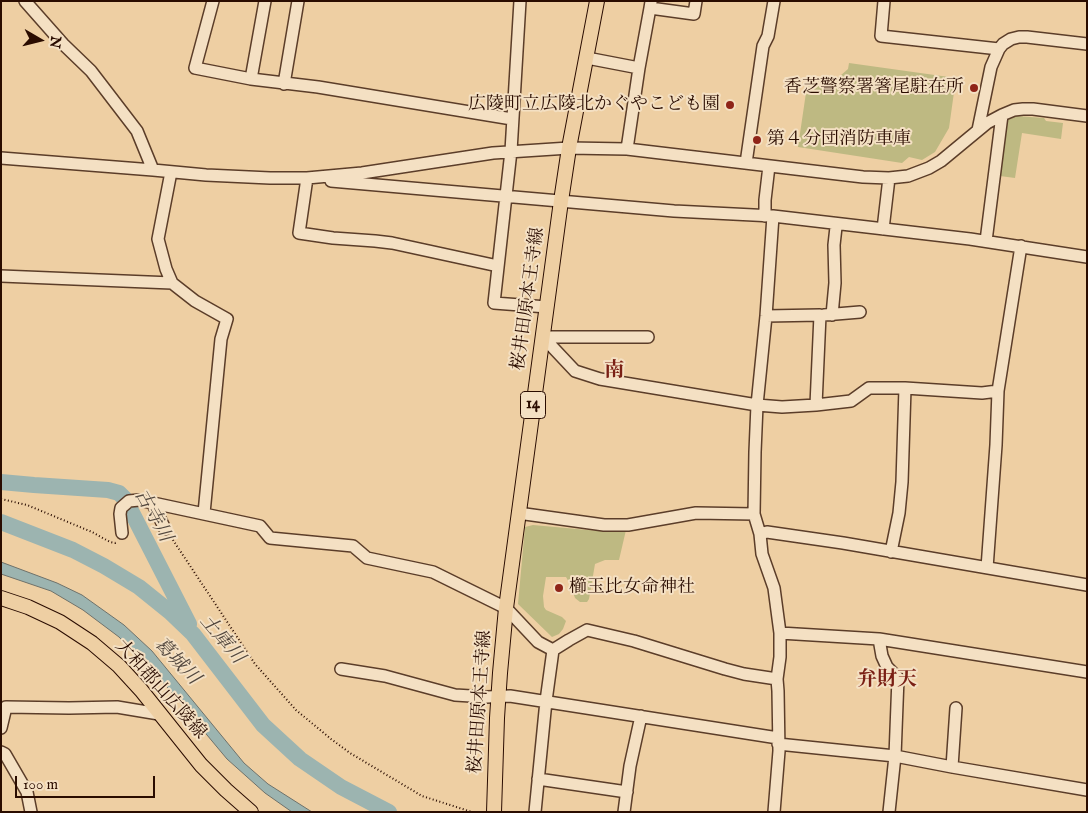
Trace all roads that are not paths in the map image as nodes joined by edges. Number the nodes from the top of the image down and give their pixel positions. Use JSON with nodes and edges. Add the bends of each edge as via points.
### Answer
{"nodes":[{"id":1,"x":25,"y":1,"type":"edge"},
{"id":2,"x":213,"y":1,"type":"edge"},
{"id":3,"x":265,"y":1,"type":"edge"},
{"id":4,"x":298,"y":1,"type":"edge"},
{"id":5,"x":520,"y":1,"type":"edge"},
{"id":6,"x":597,"y":1,"type":"edge"},
{"id":7,"x":696,"y":1,"type":"edge"},
{"id":8,"x":774,"y":1,"type":"edge"},
{"id":9,"x":884,"y":1,"type":"edge"},
{"id":10,"x":651,"y":4,"type":"edge"},
{"id":11,"x":1087,"y":44,"type":"edge"},
{"id":12,"x":999,"y":49,"type":"junction"},
{"id":13,"x":587,"y":58,"type":"junction"},
{"id":14,"x":639,"y":68,"type":"junction"},
{"id":15,"x":251,"y":79,"type":"junction"},
{"id":16,"x":284,"y":84,"type":"junction"},
{"id":17,"x":1002,"y":115,"type":"junction"},
{"id":18,"x":1087,"y":116,"type":"edge"},
{"id":19,"x":512,"y":119,"type":"junction"},
{"id":20,"x":978,"y":130,"type":"junction"},
{"id":21,"x":569,"y":148,"type":"junction"},
{"id":22,"x":627,"y":149,"type":"junction"},
{"id":23,"x":511,"y":151,"type":"junction"},
{"id":24,"x":1,"y":158,"type":"edge"},
{"id":25,"x":746,"y":163,"type":"junction"},
{"id":26,"x":768,"y":166,"type":"junction"},
{"id":27,"x":153,"y":170,"type":"junction"},
{"id":28,"x":171,"y":172,"type":"junction"},
{"id":29,"x":307,"y":178,"type":"junction"},
{"id":30,"x":890,"y":178,"type":"junction"},
{"id":31,"x":505,"y":196,"type":"junction"},
{"id":32,"x":561,"y":201,"type":"junction"},
{"id":33,"x":769,"y":216,"type":"junction"},
{"id":34,"x":835,"y":224,"type":"junction"},
{"id":35,"x":882,"y":229,"type":"junction"},
{"id":36,"x":986,"y":241,"type":"junction"},
{"id":37,"x":1021,"y":246,"type":"junction"},
{"id":38,"x":1087,"y":257,"type":"edge"},
{"id":39,"x":498,"y":266,"type":"junction"},
{"id":40,"x":1,"y":276,"type":"edge"},
{"id":41,"x":172,"y":283,"type":"junction"},
{"id":42,"x":547,"y":307,"type":"junction"},
{"id":43,"x":860,"y":312,"type":"dead end"},
{"id":44,"x":826,"y":315,"type":"junction"},
{"id":45,"x":766,"y":316,"type":"junction"},
{"id":46,"x":543,"y":337,"type":"junction"},
{"id":47,"x":648,"y":337,"type":"dead end"},
{"id":48,"x":905,"y":388,"type":"junction"},
{"id":49,"x":998,"y":392,"type":"junction"},
{"id":50,"x":757,"y":405,"type":"junction"},
{"id":51,"x":816,"y":405,"type":"junction"},
{"id":52,"x":152,"y":502,"type":"junction"},
{"id":53,"x":204,"y":513,"type":"junction"},
{"id":54,"x":518,"y":513,"type":"junction"},
{"id":55,"x":754,"y":514,"type":"junction"},
{"id":56,"x":166,"y":529,"type":"road end"},
{"id":57,"x":122,"y":533,"type":"road end"},
{"id":58,"x":760,"y":534,"type":"junction"},
{"id":59,"x":891,"y":552,"type":"junction"},
{"id":60,"x":987,"y":568,"type":"junction"},
{"id":61,"x":1087,"y":585,"type":"edge"},
{"id":62,"x":1,"y":598,"type":"edge"},
{"id":63,"x":506,"y":608,"type":"junction"},
{"id":64,"x":780,"y":633,"type":"junction"},
{"id":65,"x":879,"y":639,"type":"junction"},
{"id":66,"x":553,"y":650,"type":"junction"},
{"id":67,"x":341,"y":669,"type":"dead end"},
{"id":68,"x":1087,"y":672,"type":"edge"},
{"id":69,"x":777,"y":679,"type":"junction"},
{"id":70,"x":498,"y":696,"type":"junction"},
{"id":71,"x":546,"y":701,"type":"junction"},
{"id":72,"x":4,"y":706,"type":"edge"},
{"id":73,"x":956,"y":708,"type":"dead end"},
{"id":74,"x":159,"y":714,"type":"junction"},
{"id":75,"x":641,"y":716,"type":"junction"},
{"id":76,"x":1,"y":728,"type":"edge"},
{"id":77,"x":778,"y":741,"type":"junction"},
{"id":78,"x":1,"y":752,"type":"edge"},
{"id":79,"x":895,"y":756,"type":"junction"},
{"id":80,"x":952,"y":767,"type":"junction"},
{"id":81,"x":538,"y":778,"type":"junction"},
{"id":82,"x":1087,"y":790,"type":"edge"},
{"id":83,"x":627,"y":792,"type":"junction"},
{"id":84,"x":31,"y":812,"type":"edge"},
{"id":85,"x":251,"y":812,"type":"edge"},
{"id":86,"x":494,"y":812,"type":"edge"},
{"id":87,"x":535,"y":812,"type":"edge"},
{"id":88,"x":624,"y":812,"type":"edge"},
{"id":89,"x":774,"y":812,"type":"edge"},
{"id":90,"x":889,"y":812,"type":"edge"}],
"edges":[{"from":1,"to":27,"type":"street","via":[[91,71],[137,132]]},
{"from":2,"to":15,"type":"street","via":[[195,68]]},
{"from":3,"to":15,"type":"street"},
{"from":4,"to":16,"type":"street"},
{"from":5,"to":19,"type":"street"},
{"from":6,"to":13,"type":"main road","name":"桜井田原本王寺線","number":"14"},
{"from":7,"to":10,"type":"street","via":[[694,14]]},
{"from":8,"to":25,"type":"street","via":[[763,46]]},
{"from":9,"to":12,"type":"street","via":[[881,36]]},
{"from":10,"to":14,"type":"street"},
{"from":11,"to":12,"type":"street","via":[[1019,37],[1010,39]]},
{"from":12,"to":20,"type":"street","via":[[988,78]]},
{"from":13,"to":14,"type":"street"},
{"from":13,"to":21,"type":"main road","name":"桜井田原本王寺線","number":"14"},
{"from":14,"to":22,"type":"street"},
{"from":15,"to":16,"type":"street"},
{"from":16,"to":19,"type":"street"},
{"from":17,"to":18,"type":"street","via":[[1014,110],[1033,109]]},
{"from":17,"to":20,"type":"street"},
{"from":17,"to":36,"type":"street"},
{"from":19,"to":23,"type":"street"},
{"from":20,"to":30,"type":"street","via":[[929,168],[908,176]]},
{"from":21,"to":22,"type":"street"},
{"from":21,"to":23,"type":"street"},
{"from":21,"to":32,"type":"main road","name":"桜井田原本王寺線","number":"14"},
{"from":22,"to":25,"type":"street"},
{"from":23,"to":29,"type":"street"},
{"from":23,"to":31,"type":"street"},
{"from":24,"to":27,"type":"street"},
{"from":25,"to":26,"type":"street"},
{"from":26,"to":30,"type":"street"},
{"from":26,"to":33,"type":"street","via":[[765,200]]},
{"from":27,"to":28,"type":"street"},
{"from":28,"to":29,"type":"street"},
{"from":28,"to":41,"type":"street","via":[[158,239]]},
{"from":29,"to":31,"type":"street"},
{"from":29,"to":39,"type":"street","via":[[299,233],[392,243]]},
{"from":30,"to":35,"type":"street"},
{"from":31,"to":32,"type":"street"},
{"from":31,"to":39,"type":"street"},
{"from":32,"to":33,"type":"street"},
{"from":32,"to":42,"type":"main road","name":"桜井田原本王寺線","number":"14"},
{"from":33,"to":34,"type":"street"},
{"from":33,"to":45,"type":"street"},
{"from":34,"to":35,"type":"street"},
{"from":34,"to":44,"type":"street","via":[[834,283]]},
{"from":35,"to":36,"type":"street"},
{"from":36,"to":37,"type":"street"},
{"from":37,"to":38,"type":"street"},
{"from":37,"to":49,"type":"street"},
{"from":39,"to":42,"type":"street","via":[[494,303]]},
{"from":40,"to":41,"type":"street"},
{"from":41,"to":53,"type":"street","via":[[227,319],[221,340]]},
{"from":42,"to":46,"type":"main road","name":"桜井田原本王寺線","number":"14"},
{"from":43,"to":44,"type":"street"},
{"from":44,"to":45,"type":"street"},
{"from":44,"to":51,"type":"street"},
{"from":45,"to":50,"type":"street"},
{"from":46,"to":47,"type":"street"},
{"from":46,"to":50,"type":"street","via":[[575,371],[600,379]]},
{"from":46,"to":54,"type":"main road","name":"桜井田原本王寺線","number":"14"},
{"from":48,"to":49,"type":"street"},
{"from":48,"to":51,"type":"street","via":[[869,388],[851,401]]},
{"from":48,"to":59,"type":"street","via":[[902,482]]},
{"from":49,"to":60,"type":"street"},
{"from":50,"to":51,"type":"street"},
{"from":50,"to":55,"type":"street"},
{"from":52,"to":53,"type":"street"},
{"from":52,"to":56,"type":"street"},
{"from":52,"to":57,"type":"street","via":[[134,500],[125,503],[120,514]]},
{"from":53,"to":63,"type":"street","via":[[260,526],[270,538],[353,546],[368,558],[433,572]]},
{"from":54,"to":55,"type":"street","via":[[604,525],[628,525],[696,513]]},
{"from":54,"to":63,"type":"main road","name":"桜井田原本王寺線","number":"14"},
{"from":55,"to":58,"type":"street"},
{"from":58,"to":59,"type":"street","via":[[767,532]]},
{"from":58,"to":64,"type":"street","via":[[762,554],[774,588]]},
{"from":59,"to":60,"type":"street"},
{"from":60,"to":61,"type":"street"},
{"from":62,"to":74,"type":"main road","name":"大和郡山広陵線","via":[[60,622],[92,643],[141,690]]},
{"from":63,"to":66,"type":"street","via":[[538,642]]},
{"from":63,"to":70,"type":"main road","name":"桜井田原本王寺線","number":"14"},
{"from":64,"to":65,"type":"street"},
{"from":64,"to":69,"type":"street"},
{"from":65,"to":68,"type":"street"},
{"from":65,"to":79,"type":"street","via":[[887,667],[898,678]]},
{"from":66,"to":69,"type":"street","via":[[587,630],[735,672]]},
{"from":66,"to":71,"type":"street"},
{"from":67,"to":70,"type":"street","via":[[386,676],[455,695]]},
{"from":69,"to":77,"type":"street"},
{"from":70,"to":71,"type":"street"},
{"from":70,"to":86,"type":"main road","name":"桜井田原本王寺線","number":"14"},
{"from":71,"to":75,"type":"street"},
{"from":71,"to":81,"type":"street"},
{"from":72,"to":74,"type":"street","via":[[117,707]]},
{"from":72,"to":76,"type":"street"},
{"from":73,"to":80,"type":"street"},
{"from":74,"to":85,"type":"main road","name":"大和郡山広陵線","via":[[201,765]]},
{"from":75,"to":77,"type":"street"},
{"from":75,"to":83,"type":"street"},
{"from":77,"to":79,"type":"street"},
{"from":77,"to":89,"type":"street"},
{"from":78,"to":84,"type":"street","via":[[27,792]]},
{"from":79,"to":80,"type":"street"},
{"from":79,"to":90,"type":"street"},
{"from":80,"to":82,"type":"street"},
{"from":81,"to":83,"type":"street"},
{"from":81,"to":87,"type":"street"},
{"from":83,"to":88,"type":"street"}]}
